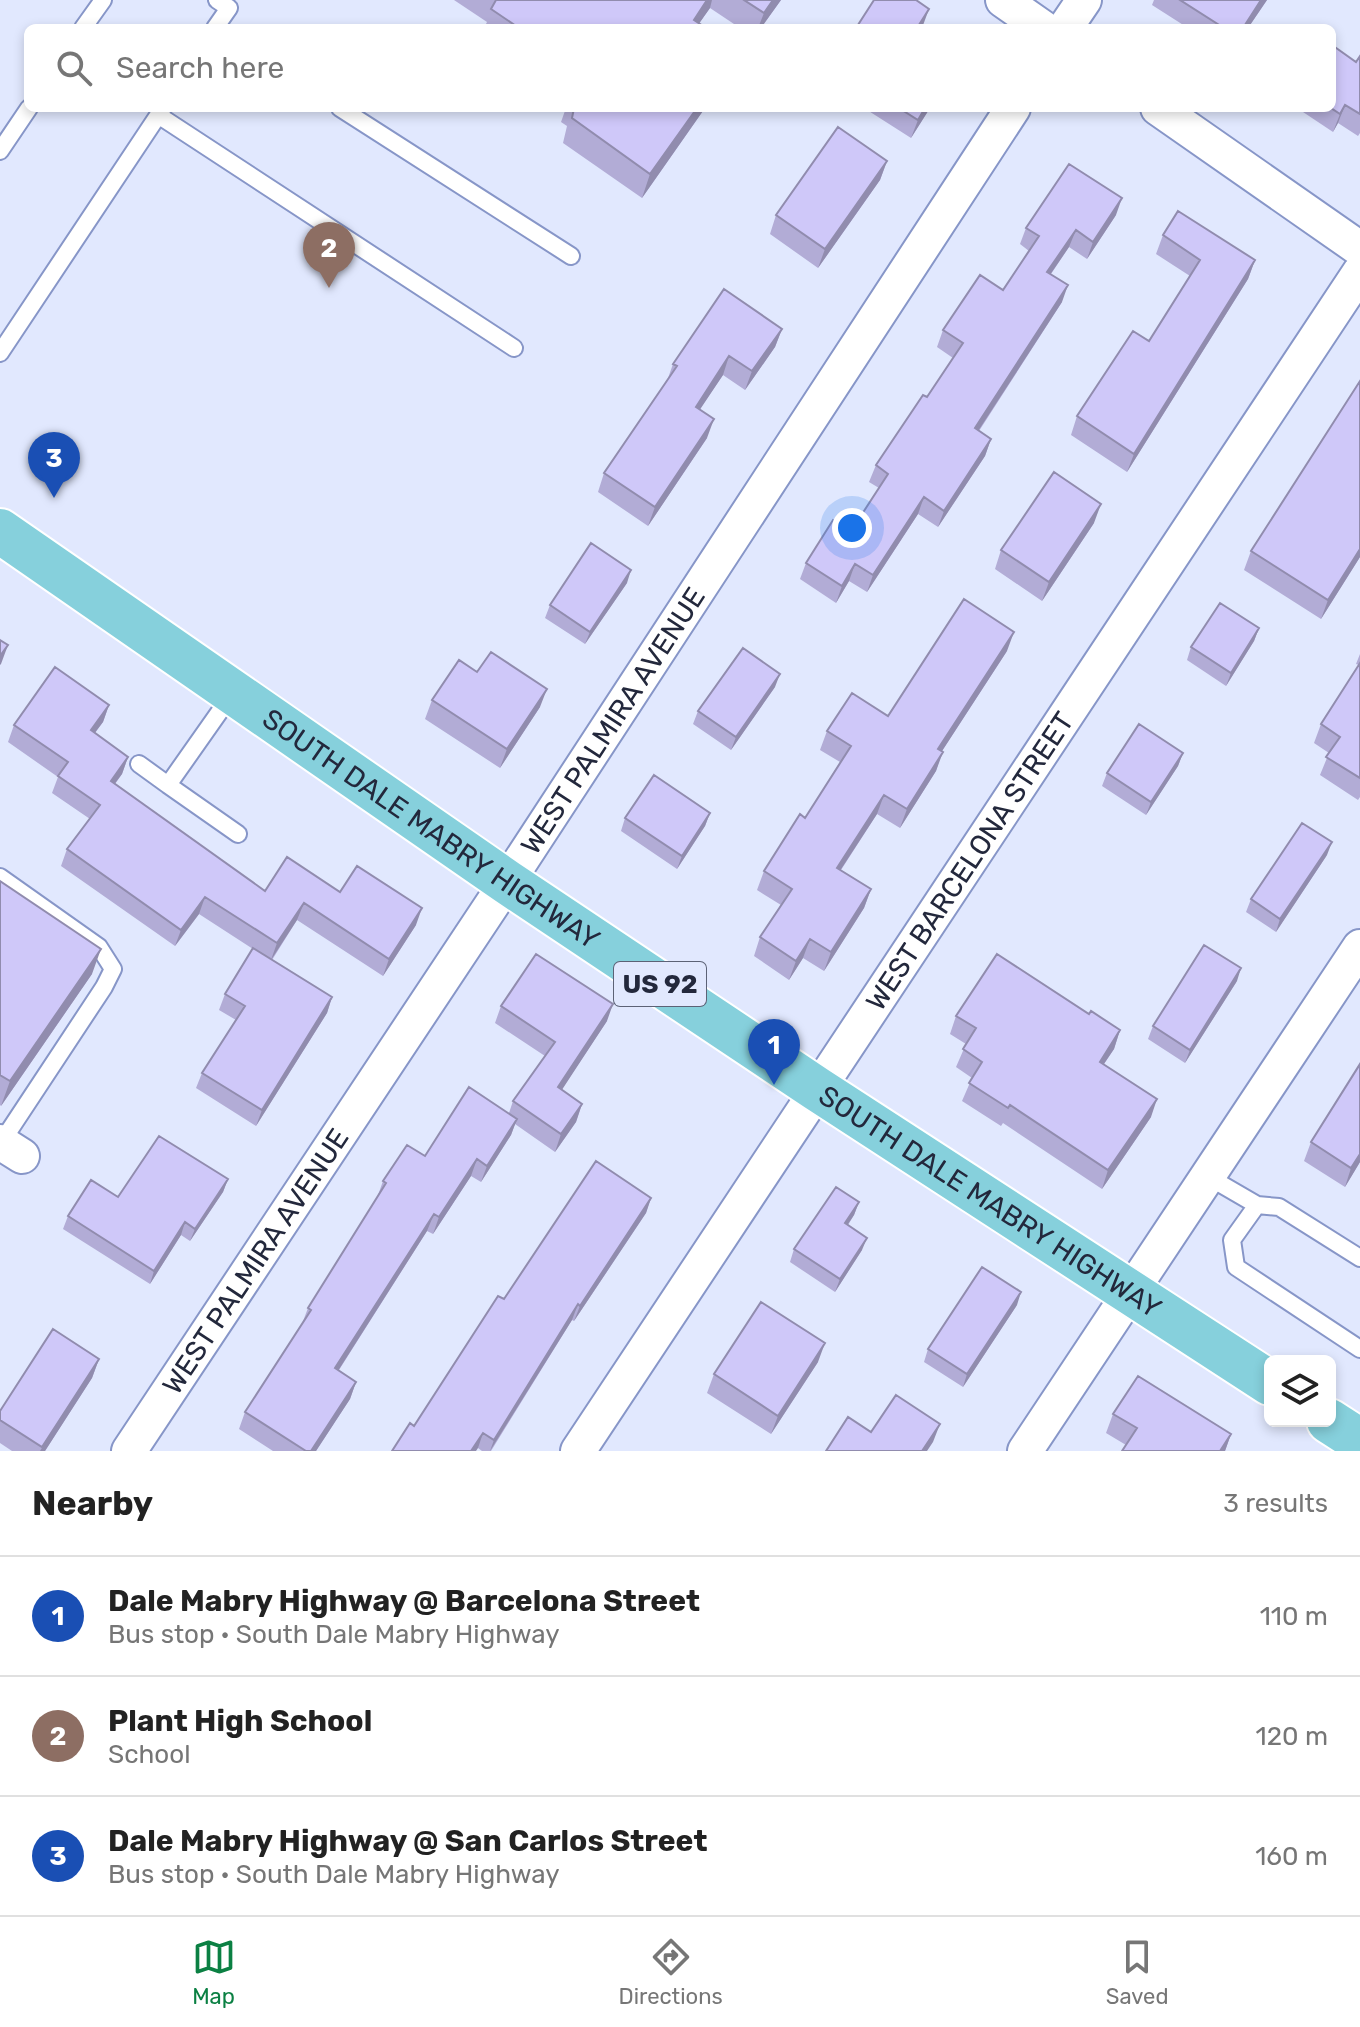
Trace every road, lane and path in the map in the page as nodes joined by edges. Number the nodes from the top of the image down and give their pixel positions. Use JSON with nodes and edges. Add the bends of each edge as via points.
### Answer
{"nodes":[{"id":1,"x":103,"y":0,"type":"edge"},
{"id":2,"x":217,"y":0,"type":"edge"},
{"id":3,"x":1003,"y":0,"type":"edge"},
{"id":4,"x":1084,"y":0,"type":"edge"},
{"id":5,"x":86,"y":24,"type":"edge"},
{"id":6,"x":218,"y":24,"type":"edge"},
{"id":7,"x":1037,"y":24,"type":"edge"},
{"id":8,"x":1068,"y":24,"type":"edge"},
{"id":9,"x":26,"y":112,"type":"edge"},
{"id":10,"x":159,"y":112,"type":"edge"},
{"id":11,"x":161,"y":112,"type":"edge"},
{"id":12,"x":346,"y":112,"type":"edge"},
{"id":13,"x":1010,"y":112,"type":"edge"},
{"id":14,"x":1164,"y":112,"type":"edge"},
{"id":15,"x":0,"y":151,"type":"edge"},
{"id":16,"x":1360,"y":249,"type":"edge"},
{"id":17,"x":571,"y":256,"type":"dead end"},
{"id":18,"x":1360,"y":272,"type":"edge"},
{"id":19,"x":514,"y":348,"type":"dead end"},
{"id":20,"x":0,"y":353,"type":"edge"},
{"id":21,"x":0,"y":531,"type":"edge"},
{"id":22,"x":233,"y":692,"type":"junction"},
{"id":23,"x":139,"y":764,"type":"dead end"},
{"id":24,"x":168,"y":785,"type":"junction"},
{"id":25,"x":238,"y":834,"type":"dead end"},
{"id":26,"x":0,"y":877,"type":"edge"},
{"id":27,"x":507,"y":882,"type":"junction"},
{"id":28,"x":1360,"y":947,"type":"edge"},
{"id":29,"x":817,"y":1089,"type":"junction"},
{"id":30,"x":8,"y":1147,"type":"edge"},
{"id":31,"x":1207,"y":1176,"type":"junction"},
{"id":32,"x":1257,"y":1205,"type":"junction"},
{"id":33,"x":1360,"y":1258,"type":"edge"},
{"id":34,"x":1129,"y":1293,"type":"junction"},
{"id":35,"x":1360,"y":1349,"type":"edge"},
{"id":36,"x":1264,"y":1379,"type":"edge"},
{"id":37,"x":1336,"y":1426,"type":"edge"},
{"id":38,"x":1360,"y":1441,"type":"edge"},
{"id":39,"x":129,"y":1451,"type":"edge"},
{"id":40,"x":578,"y":1451,"type":"edge"},
{"id":41,"x":1025,"y":1451,"type":"edge"}],
"edges":[{"from":1,"to":5,"type":"lane"},
{"from":2,"to":6,"type":"lane","via":[[229,8]]},
{"from":3,"to":7,"type":"street"},
{"from":4,"to":8,"type":"street"},
{"from":9,"to":15,"type":"lane"},
{"from":10,"to":20,"type":"lane"},
{"from":11,"to":19,"type":"lane"},
{"from":12,"to":17,"type":"lane"},
{"from":13,"to":27,"type":"street","name":"WEST PALMIRA AVENUE"},
{"from":14,"to":16,"type":"street"},
{"from":18,"to":29,"type":"street","name":"WEST BARCELONA STREET"},
{"from":21,"to":22,"type":"main road","name":"SOUTH DALE MABRY HIGHWAY","number":"US 92"},
{"from":22,"to":24,"type":"lane"},
{"from":22,"to":27,"type":"main road","name":"SOUTH DALE MABRY HIGHWAY","number":"US 92"},
{"from":23,"to":24,"type":"lane"},
{"from":24,"to":25,"type":"lane"},
{"from":26,"to":30,"type":"lane","via":[[99,947],[113,969]]},
{"from":27,"to":29,"type":"main road","name":"SOUTH DALE MABRY HIGHWAY","number":"US 92"},
{"from":27,"to":39,"type":"street","name":"WEST PALMIRA AVENUE"},
{"from":28,"to":31,"type":"street"},
{"from":29,"to":34,"type":"main road","name":"SOUTH DALE MABRY HIGHWAY","number":"US 92"},
{"from":29,"to":40,"type":"street","name":"WEST BARCELONA STREET"},
{"from":31,"to":32,"type":"lane"},
{"from":31,"to":34,"type":"street"},
{"from":32,"to":33,"type":"lane","via":[[1279,1207]]},
{"from":32,"to":35,"type":"lane","via":[[1232,1240],[1236,1267]]},
{"from":34,"to":36,"type":"main road","name":"SOUTH DALE MABRY HIGHWAY","number":"US 92"},
{"from":34,"to":41,"type":"street"},
{"from":37,"to":38,"type":"main road"}]}
